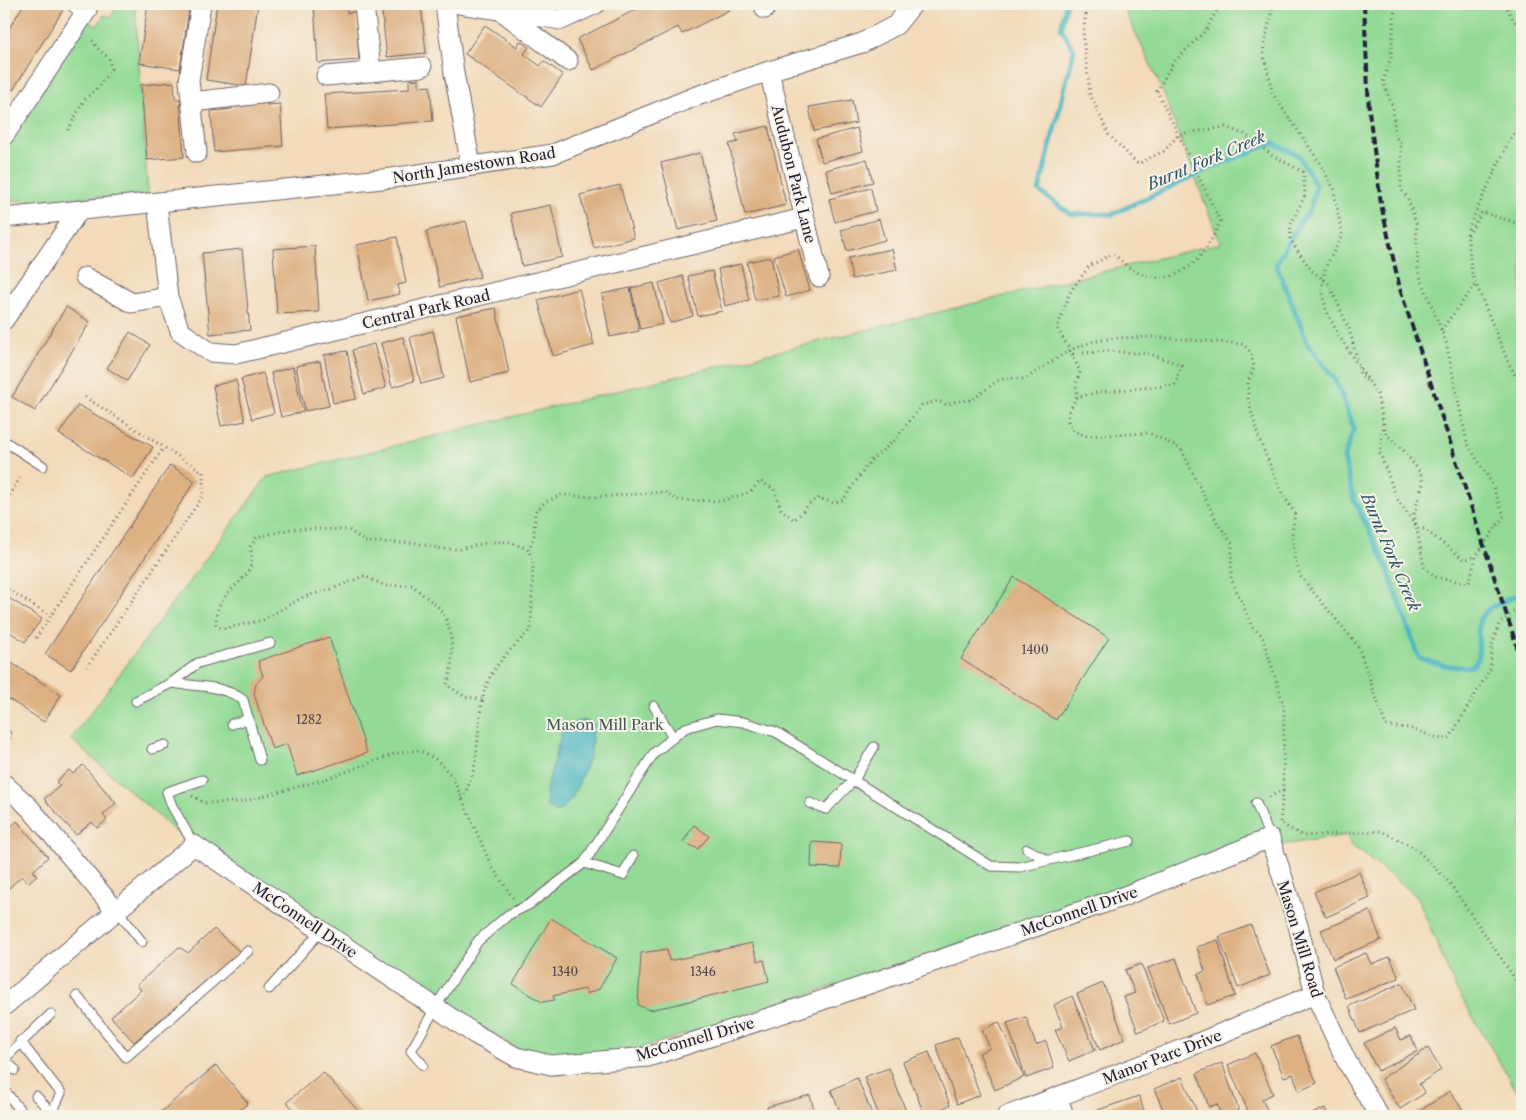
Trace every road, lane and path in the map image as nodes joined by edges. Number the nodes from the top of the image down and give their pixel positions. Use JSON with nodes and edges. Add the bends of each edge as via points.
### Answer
{"nodes":[{"id":1,"x":201,"y":4,"type":"edge"},
{"id":2,"x":364,"y":4,"type":"edge"},
{"id":3,"x":445,"y":4,"type":"edge"},
{"id":4,"x":459,"y":4,"type":"edge"},
{"id":5,"x":596,"y":4,"type":"edge"},
{"id":6,"x":912,"y":4,"type":"edge"},
{"id":7,"x":1087,"y":4,"type":"edge"},
{"id":8,"x":1220,"y":4,"type":"edge"},
{"id":9,"x":1273,"y":4,"type":"edge"},
{"id":10,"x":1396,"y":4,"type":"edge"},
{"id":11,"x":1505,"y":4,"type":"edge"},
{"id":12,"x":500,"y":10,"type":"junction"},
{"id":13,"x":79,"y":12,"type":"edge"},
{"id":14,"x":1522,"y":26,"type":"edge"},
{"id":15,"x":568,"y":61,"type":"dead end"},
{"id":16,"x":422,"y":67,"type":"dead end"},
{"id":17,"x":769,"y":71,"type":"junction"},
{"id":18,"x":371,"y":72,"type":"junction"},
{"id":19,"x":326,"y":76,"type":"dead end"},
{"id":20,"x":270,"y":93,"type":"dead end"},
{"id":21,"x":192,"y":102,"type":"junction"},
{"id":22,"x":1522,"y":121,"type":"edge"},
{"id":23,"x":68,"y":130,"type":"dead end"},
{"id":24,"x":4,"y":136,"type":"edge"},
{"id":25,"x":197,"y":153,"type":"dead end"},
{"id":26,"x":470,"y":166,"type":"junction"},
{"id":27,"x":157,"y":203,"type":"junction"},
{"id":28,"x":78,"y":212,"type":"junction"},
{"id":29,"x":4,"y":218,"type":"edge"},
{"id":30,"x":804,"y":218,"type":"junction"},
{"id":31,"x":1522,"y":225,"type":"edge"},
{"id":32,"x":1468,"y":236,"type":"junction"},
{"id":33,"x":85,"y":277,"type":"dead end"},
{"id":34,"x":819,"y":277,"type":"dead end"},
{"id":35,"x":1324,"y":280,"type":"junction"},
{"id":36,"x":1476,"y":284,"type":"junction"},
{"id":37,"x":168,"y":297,"type":"junction"},
{"id":38,"x":4,"y":320,"type":"edge"},
{"id":39,"x":1441,"y":330,"type":"junction"},
{"id":40,"x":1071,"y":352,"type":"junction"},
{"id":41,"x":1357,"y":362,"type":"junction"},
{"id":42,"x":1522,"y":388,"type":"edge"},
{"id":43,"x":1076,"y":397,"type":"junction"},
{"id":44,"x":85,"y":398,"type":"dead end"},
{"id":45,"x":1383,"y":417,"type":"junction"},
{"id":46,"x":4,"y":441,"type":"edge"},
{"id":47,"x":164,"y":447,"type":"junction"},
{"id":48,"x":43,"y":466,"type":"dead end"},
{"id":49,"x":20,"y":478,"type":"dead end"},
{"id":50,"x":4,"y":504,"type":"edge"},
{"id":51,"x":1416,"y":525,"type":"junction"},
{"id":52,"x":529,"y":550,"type":"junction"},
{"id":53,"x":1476,"y":556,"type":"junction"},
{"id":54,"x":4,"y":587,"type":"edge"},
{"id":55,"x":1522,"y":610,"type":"edge"},
{"id":56,"x":51,"y":616,"type":"junction"},
{"id":57,"x":36,"y":638,"type":"dead end"},
{"id":58,"x":270,"y":643,"type":"dead end"},
{"id":59,"x":87,"y":667,"type":"dead end"},
{"id":60,"x":171,"y":683,"type":"junction"},
{"id":61,"x":482,"y":699,"type":"junction"},
{"id":62,"x":136,"y":701,"type":"dead end"},
{"id":63,"x":654,"y":706,"type":"dead end"},
{"id":64,"x":249,"y":719,"type":"junction"},
{"id":65,"x":232,"y":724,"type":"dead end"},
{"id":66,"x":672,"y":738,"type":"junction"},
{"id":67,"x":165,"y":745,"type":"dead end"},
{"id":68,"x":874,"y":747,"type":"dead end"},
{"id":69,"x":152,"y":749,"type":"dead end"},
{"id":70,"x":260,"y":760,"type":"dead end"},
{"id":71,"x":202,"y":780,"type":"dead end"},
{"id":72,"x":854,"y":780,"type":"junction"},
{"id":73,"x":4,"y":784,"type":"edge"},
{"id":74,"x":184,"y":786,"type":"junction"},
{"id":75,"x":1283,"y":790,"type":"junction"},
{"id":76,"x":462,"y":799,"type":"junction"},
{"id":77,"x":810,"y":803,"type":"dead end"},
{"id":78,"x":1256,"y":803,"type":"joint"},
{"id":79,"x":1270,"y":838,"type":"junction"},
{"id":80,"x":1130,"y":841,"type":"dead end"},
{"id":81,"x":194,"y":844,"type":"junction"},
{"id":82,"x":1027,"y":849,"type":"dead end"},
{"id":83,"x":634,"y":856,"type":"dead end"},
{"id":84,"x":1047,"y":860,"type":"junction"},
{"id":85,"x":584,"y":863,"type":"junction"},
{"id":86,"x":512,"y":898,"type":"dead end"},
{"id":87,"x":116,"y":911,"type":"junction"},
{"id":88,"x":321,"y":931,"type":"junction"},
{"id":89,"x":142,"y":942,"type":"dead end"},
{"id":90,"x":248,"y":951,"type":"dead end"},
{"id":91,"x":269,"y":989,"type":"dead end"},
{"id":92,"x":1522,"y":989,"type":"edge"},
{"id":93,"x":1315,"y":994,"type":"junction"},
{"id":94,"x":77,"y":996,"type":"dead end"},
{"id":95,"x":4,"y":1006,"type":"edge"},
{"id":96,"x":435,"y":1008,"type":"junction"},
{"id":97,"x":51,"y":1014,"type":"dead end"},
{"id":98,"x":20,"y":1041,"type":"junction"},
{"id":99,"x":4,"y":1059,"type":"edge"},
{"id":100,"x":423,"y":1065,"type":"dead end"},
{"id":101,"x":15,"y":1070,"type":"dead end"},
{"id":102,"x":4,"y":1090,"type":"edge"},
{"id":103,"x":36,"y":1096,"type":"dead end"},
{"id":104,"x":1058,"y":1097,"type":"junction"},
{"id":105,"x":50,"y":1115,"type":"edge"},
{"id":106,"x":25,"y":1116,"type":"edge"},
{"id":107,"x":1007,"y":1116,"type":"edge"},
{"id":108,"x":1064,"y":1116,"type":"edge"},
{"id":109,"x":1379,"y":1116,"type":"edge"}],
"edges":[{"from":1,"to":21,"type":"street","via":[[190,81]]},
{"from":2,"to":18,"type":"street"},
{"from":3,"to":26,"type":"street"},
{"from":4,"to":12,"type":"street"},
{"from":5,"to":12,"type":"street","via":[[561,20]]},
{"from":6,"to":17,"type":"street","name":"North Jamestown Road","via":[[896,25],[862,43]]},
{"from":7,"to":35,"type":"path","via":[[1083,37],[1090,94],[1109,135],[1138,164],[1164,151],[1179,134],[1225,127],[1244,134],[1272,155],[1304,172],[1305,195],[1290,224],[1290,240],[1311,270]]},
{"from":8,"to":40,"type":"path","bridge":true,"via":[[1206,30],[1173,63],[1157,91],[1220,221],[1214,237],[1192,266],[1166,279],[1140,274],[1113,254],[1089,266],[1069,294],[1057,328]]},
{"from":9,"to":35,"type":"path","via":[[1263,52],[1273,94],[1334,189],[1342,236],[1325,268]]},
{"from":10,"to":39,"type":"path","via":[[1391,57],[1383,82],[1393,108],[1395,136],[1401,143],[1401,189],[1416,222],[1418,271]]},
{"from":11,"to":14,"type":"path","via":[[1514,21]]},
{"from":12,"to":15,"type":"street"},
{"from":13,"to":23,"type":"path","via":[[91,41],[109,58],[111,69],[84,100]]},
{"from":13,"to":24,"type":"street"},
{"from":16,"to":18,"type":"street"},
{"from":17,"to":26,"type":"street","name":"North Jamestown Road","via":[[694,97],[553,154]]},
{"from":17,"to":30,"type":"street","name":"Audubon Park Lane"},
{"from":18,"to":19,"type":"street"},
{"from":20,"to":21,"type":"street"},
{"from":21,"to":25,"type":"street"},
{"from":22,"to":32,"type":"path","via":[[1510,139],[1467,231]]},
{"from":26,"to":27,"type":"street","name":"North Jamestown Road","via":[[392,178]]},
{"from":27,"to":28,"type":"street","name":"North Jamestown Road"},
{"from":27,"to":37,"type":"street","name":"Central Park Road"},
{"from":28,"to":29,"type":"street","name":"North Jamestown Road"},
{"from":28,"to":38,"type":"street"},
{"from":30,"to":34,"type":"street","name":"Audubon Park Lane"},
{"from":30,"to":37,"type":"street","name":"Central Park Road","via":[[236,354],[210,352],[180,331]]},
{"from":31,"to":32,"type":"path","via":[[1482,212]]},
{"from":32,"to":36,"type":"path"},
{"from":33,"to":37,"type":"street","via":[[132,303]]},
{"from":35,"to":41,"type":"path","via":[[1329,284],[1349,329]]},
{"from":35,"to":41,"type":"path","via":[[1322,289],[1326,310]]},
{"from":36,"to":39,"type":"path"},
{"from":36,"to":42,"type":"path"},
{"from":39,"to":53,"type":"path","via":[[1468,443],[1491,482],[1504,516]]},
{"from":40,"to":43,"type":"path","via":[[1080,372]]},
{"from":40,"to":43,"type":"path","bridge":true,"via":[[1150,354],[1181,365],[1175,385]]},
{"from":40,"to":52,"type":"path","via":[[1025,379],[997,381],[972,400],[922,405],[895,440],[870,461],[843,500],[833,503],[819,498],[812,500],[794,520],[781,509],[774,489],[760,481],[750,492],[722,502],[677,500],[665,492],[596,497],[561,495],[545,502],[535,512],[534,536]]},
{"from":40,"to":55,"type":"path","via":[[1114,338],[1152,337],[1243,344],[1251,353],[1254,367],[1248,382],[1248,400],[1268,463],[1295,514],[1292,533],[1301,578],[1358,646],[1386,726],[1409,728],[1449,739],[1487,675],[1499,624],[1513,612]]},
{"from":41,"to":45,"type":"path","via":[[1377,394]]},
{"from":43,"to":75,"type":"path","bridge":true,"via":[[1068,421],[1073,431],[1087,436],[1149,433],[1181,449],[1218,524],[1232,543],[1231,578],[1253,628],[1262,635],[1284,706]]},
{"from":44,"to":47,"type":"path"},
{"from":45,"to":51,"type":"path","via":[[1380,453],[1397,499]]},
{"from":45,"to":51,"type":"path","via":[[1386,434],[1420,472],[1422,483],[1414,514]]},
{"from":46,"to":48,"type":"lane"},
{"from":47,"to":56,"type":"path"},
{"from":47,"to":59,"type":"path","via":[[204,472],[203,496]]},
{"from":49,"to":50,"type":"path"},
{"from":51,"to":53,"type":"path","via":[[1465,560]]},
{"from":51,"to":53,"type":"path","via":[[1424,567],[1437,578],[1469,583]]},
{"from":52,"to":61,"type":"path","via":[[533,565],[531,629],[502,659]]},
{"from":52,"to":61,"type":"path","via":[[511,542],[443,549],[416,543],[366,542],[349,530],[291,529],[257,537],[250,547],[253,556],[251,569],[224,597],[218,609],[216,624],[222,629],[234,628],[262,620],[302,597],[364,576],[386,586],[413,585],[439,608],[447,622],[452,662],[447,684],[465,697]]},
{"from":54,"to":56,"type":"path"},
{"from":56,"to":57,"type":"path"},
{"from":58,"to":60,"type":"lane","via":[[198,664]]},
{"from":60,"to":62,"type":"lane"},
{"from":60,"to":64,"type":"lane","via":[[212,688],[239,696]]},
{"from":61,"to":76,"type":"path","via":[[475,763]]},
{"from":63,"to":66,"type":"lane"},
{"from":64,"to":65,"type":"lane"},
{"from":64,"to":70,"type":"lane"},
{"from":66,"to":72,"type":"lane","via":[[685,728],[718,719],[743,722],[776,732]]},
{"from":66,"to":85,"type":"lane","via":[[654,753]]},
{"from":67,"to":69,"type":"lane"},
{"from":68,"to":72,"type":"lane"},
{"from":71,"to":74,"type":"lane"},
{"from":72,"to":77,"type":"lane","via":[[826,809]]},
{"from":72,"to":84,"type":"lane","via":[[991,866],[1020,868]]},
{"from":73,"to":87,"type":"street","via":[[29,807]]},
{"from":74,"to":76,"type":"path","via":[[194,799],[205,803],[242,802],[329,778],[397,753],[419,750],[437,760],[452,776]]},
{"from":74,"to":81,"type":"lane","via":[[167,792]]},
{"from":75,"to":78,"type":"path"},
{"from":75,"to":92,"type":"path","via":[[1280,823],[1303,836],[1380,831],[1415,848],[1449,882]]},
{"from":76,"to":86,"type":"path","via":[[491,865]]},
{"from":78,"to":79,"type":"lane"},
{"from":79,"to":93,"type":"street","name":"Mason Mill Road","via":[[1299,929]]},
{"from":79,"to":96,"type":"street","name":"McConnell Drive","via":[[1122,897],[648,1057],[551,1064],[516,1057]]},
{"from":80,"to":84,"type":"lane"},
{"from":81,"to":87,"type":"street"},
{"from":81,"to":88,"type":"street","name":"McConnell Drive"},
{"from":82,"to":84,"type":"lane"},
{"from":83,"to":85,"type":"lane","via":[[623,875]]},
{"from":85,"to":96,"type":"lane","via":[[530,904],[494,925],[478,941]]},
{"from":87,"to":89,"type":"lane"},
{"from":87,"to":95,"type":"street"},
{"from":88,"to":91,"type":"lane"},
{"from":88,"to":96,"type":"street","name":"McConnell Drive"},
{"from":90,"to":94,"type":"lane","via":[[126,1057]]},
{"from":93,"to":104,"type":"street","name":"Manor Parc Drive"},
{"from":93,"to":109,"type":"street","name":"Mason Mill Road","via":[[1346,1060]]},
{"from":96,"to":100,"type":"lane","via":[[411,1051]]},
{"from":97,"to":98,"type":"lane"},
{"from":98,"to":99,"type":"lane"},
{"from":98,"to":105,"type":"lane","via":[[61,1093]]},
{"from":99,"to":101,"type":"lane"},
{"from":102,"to":106,"type":"lane"},
{"from":103,"to":105,"type":"lane"},
{"from":104,"to":107,"type":"street","name":"Manor Parc Drive"},
{"from":104,"to":108,"type":"street"}]}
